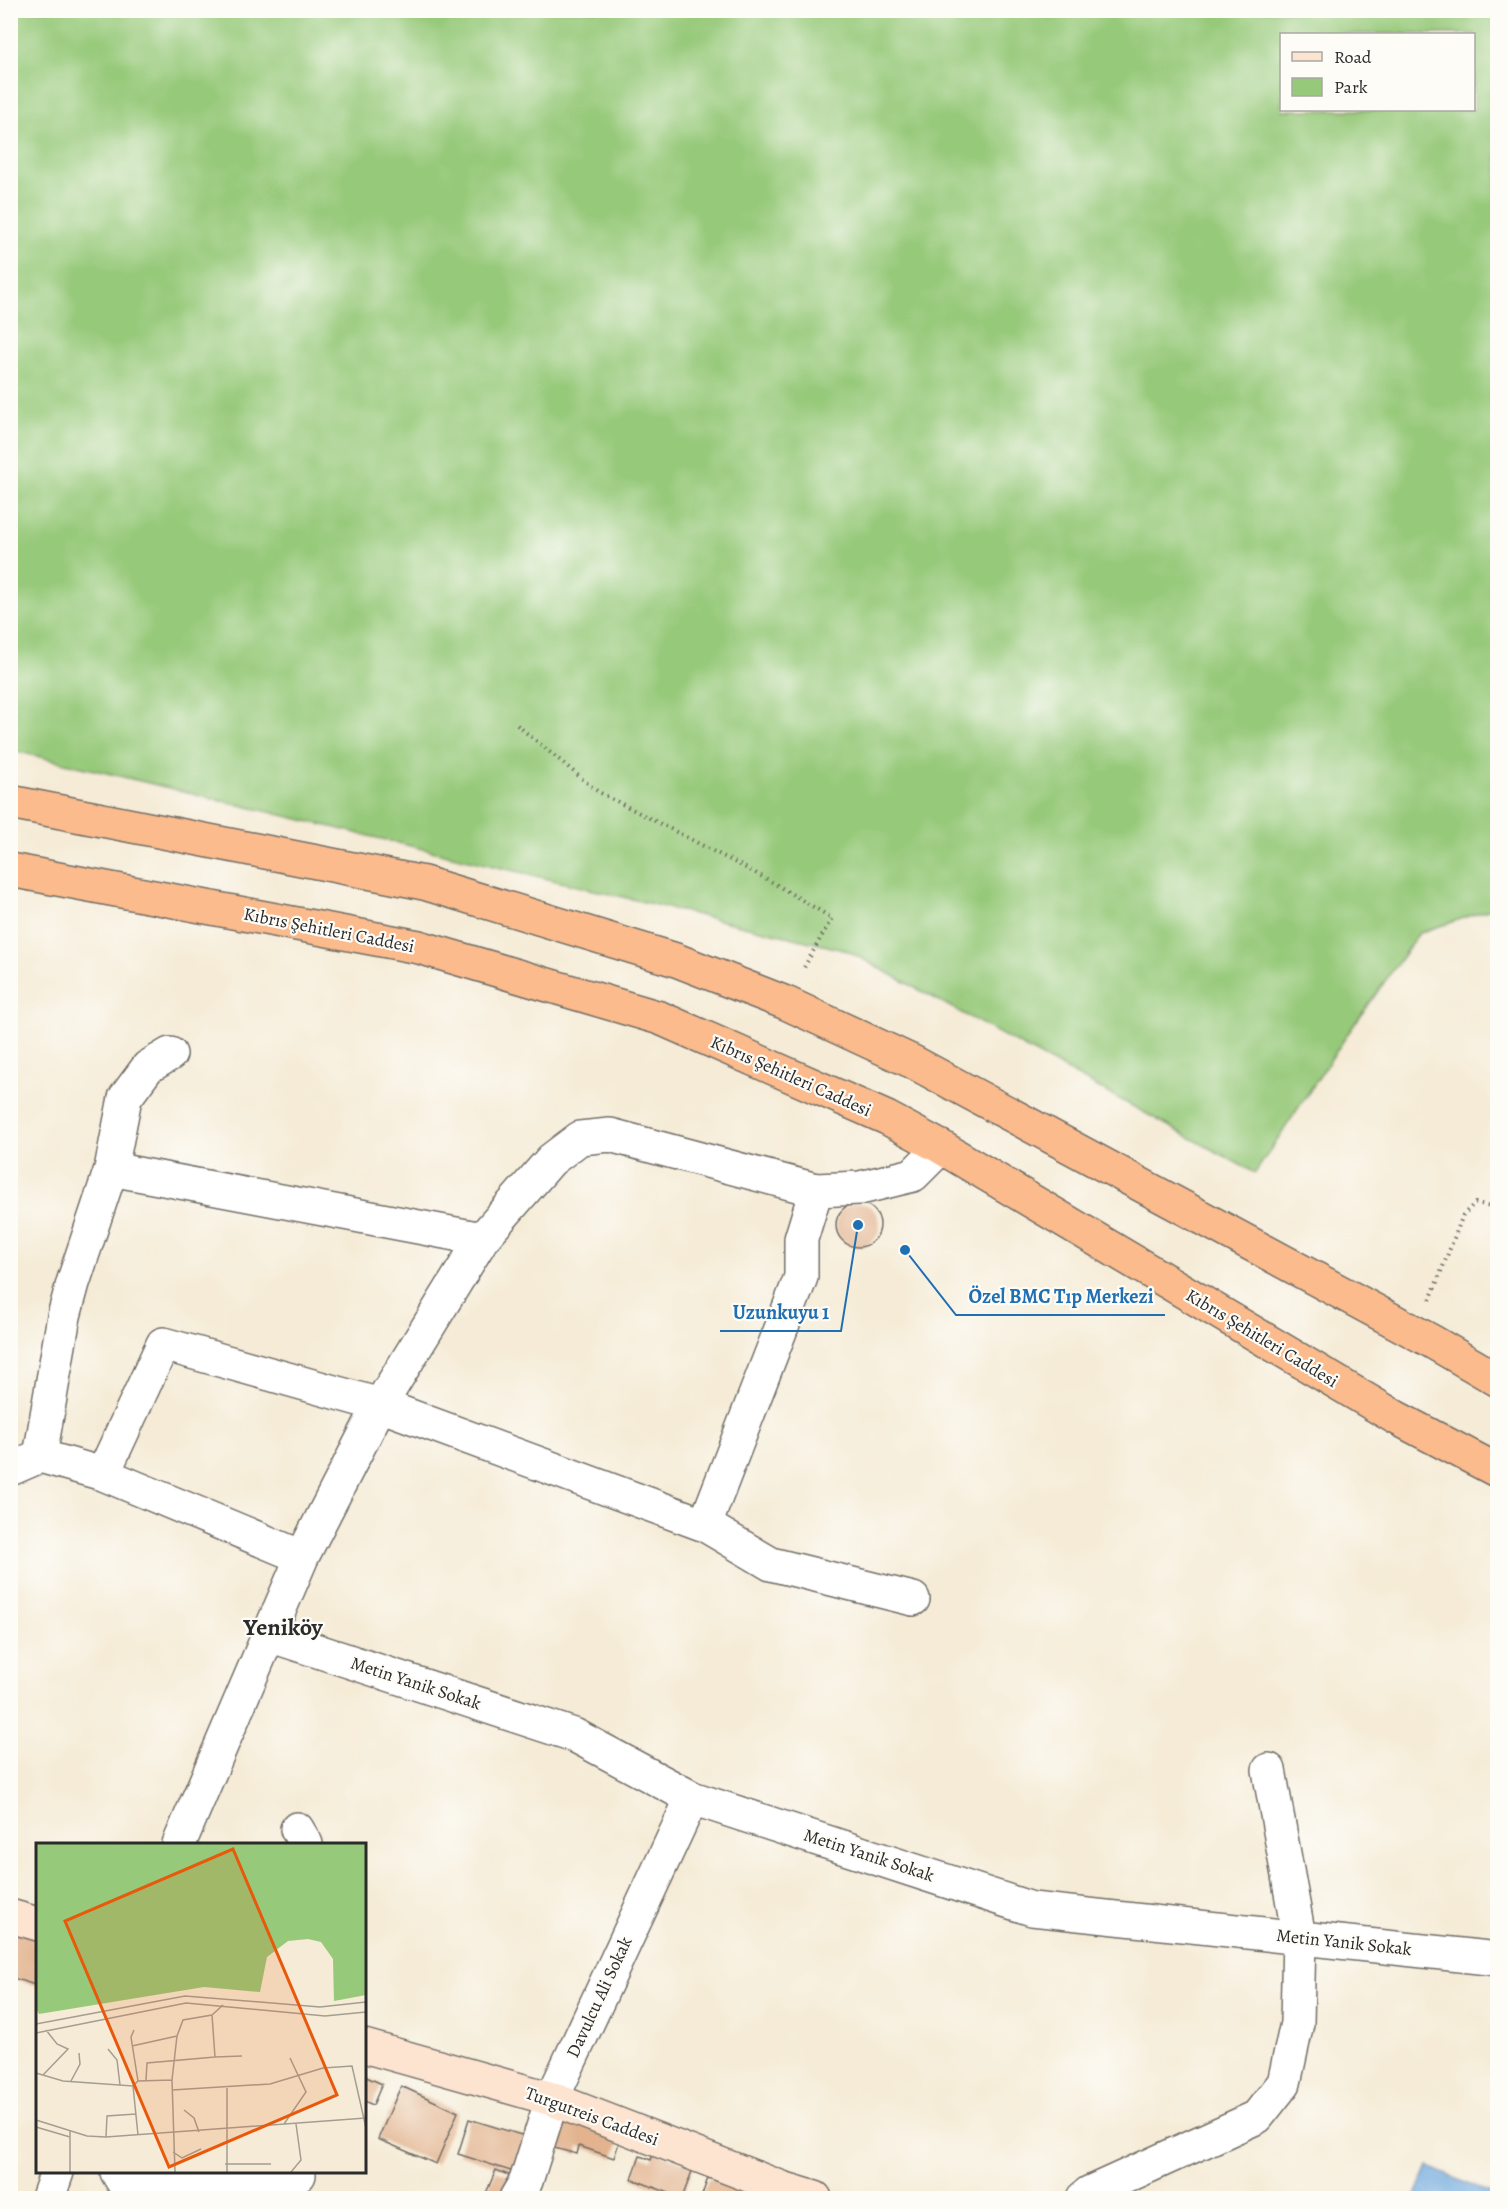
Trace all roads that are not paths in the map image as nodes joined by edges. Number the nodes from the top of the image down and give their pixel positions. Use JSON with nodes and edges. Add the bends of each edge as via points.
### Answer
{"nodes":[{"id":1,"x":10,"y":802,"type":"edge"},
{"id":2,"x":10,"y":870,"type":"edge"},
{"id":3,"x":170,"y":1054,"type":"dead end"},
{"id":4,"x":941,"y":1147,"type":"junction"},
{"id":5,"x":111,"y":1169,"type":"junction"},
{"id":6,"x":816,"y":1190,"type":"junction"},
{"id":7,"x":482,"y":1239,"type":"junction"},
{"id":8,"x":1497,"y":1380,"type":"edge"},
{"id":9,"x":380,"y":1405,"type":"junction"},
{"id":10,"x":25,"y":1463,"type":"edge"},
{"id":11,"x":1497,"y":1470,"type":"edge"},
{"id":12,"x":103,"y":1474,"type":"junction"},
{"id":13,"x":705,"y":1525,"type":"junction"},
{"id":14,"x":302,"y":1557,"type":"junction"},
{"id":15,"x":913,"y":1599,"type":"dead end"},
{"id":16,"x":270,"y":1635,"type":"junction"},
{"id":17,"x":1269,"y":1770,"type":"dead end"},
{"id":18,"x":692,"y":1798,"type":"junction"},
{"id":19,"x":181,"y":1843,"type":"edge"},
{"id":20,"x":10,"y":1916,"type":"edge"},
{"id":21,"x":36,"y":1923,"type":"edge"},
{"id":22,"x":1299,"y":1937,"type":"junction"},
{"id":23,"x":1497,"y":1959,"type":"edge"},
{"id":24,"x":366,"y":2047,"type":"edge"},
{"id":25,"x":552,"y":2099,"type":"junction"},
{"id":26,"x":57,"y":2173,"type":"edge"},
{"id":27,"x":118,"y":2173,"type":"edge"},
{"id":28,"x":299,"y":2175,"type":"dead end"},
{"id":29,"x":48,"y":2199,"type":"edge"},
{"id":30,"x":516,"y":2199,"type":"edge"},
{"id":31,"x":815,"y":2199,"type":"edge"},
{"id":32,"x":1083,"y":2199,"type":"edge"}],
"edges":[{"from":1,"to":8,"type":"highway","via":[[424,883],[676,960],[786,1003],[913,1062]]},
{"from":2,"to":4,"type":"highway","name":"Kıbrıs Şehitleri Caddesi","via":[[419,947],[648,1015],[887,1118]]},
{"from":3,"to":5,"type":"street","via":[[148,1067],[125,1098]]},
{"from":4,"to":6,"type":"street","via":[[913,1175],[860,1188]]},
{"from":4,"to":11,"type":"highway","name":"Kıbrıs Şehitleri Caddesi","via":[[1395,1417]]},
{"from":5,"to":7,"type":"street"},
{"from":5,"to":10,"type":"street","via":[[73,1283]]},
{"from":6,"to":7,"type":"street","via":[[610,1135],[580,1138],[551,1160]]},
{"from":6,"to":13,"type":"street","via":[[801,1239],[801,1278]]},
{"from":7,"to":9,"type":"street"},
{"from":9,"to":12,"type":"street","via":[[163,1344]]},
{"from":9,"to":13,"type":"street"},
{"from":9,"to":14,"type":"street"},
{"from":10,"to":12,"type":"street"},
{"from":12,"to":14,"type":"street"},
{"from":13,"to":15,"type":"street","via":[[771,1564]]},
{"from":14,"to":16,"type":"street"},
{"from":16,"to":18,"type":"street","name":"Metin Yanik Sokak","via":[[574,1735]]},
{"from":16,"to":19,"type":"street"},
{"from":17,"to":22,"type":"street"},
{"from":18,"to":22,"type":"street","name":"Metin Yanik Sokak","via":[[1032,1909]]},
{"from":18,"to":25,"type":"street","name":"Davulcu Ali Sokak"},
{"from":20,"to":21,"type":"main road"},
{"from":22,"to":23,"type":"street","name":"Metin Yanik Sokak"},
{"from":22,"to":32,"type":"street","via":[[1298,2023],[1284,2083],[1257,2116]]},
{"from":24,"to":25,"type":"main road","name":"Turgutreis Caddesi"},
{"from":25,"to":30,"type":"street","name":"Davulcu Ali Sokak","via":[[526,2181]]},
{"from":25,"to":31,"type":"main road","name":"Turgutreis Caddesi"},
{"from":26,"to":29,"type":"street"},
{"from":27,"to":28,"type":"street","via":[[123,2182],[171,2178],[228,2183]]}]}
